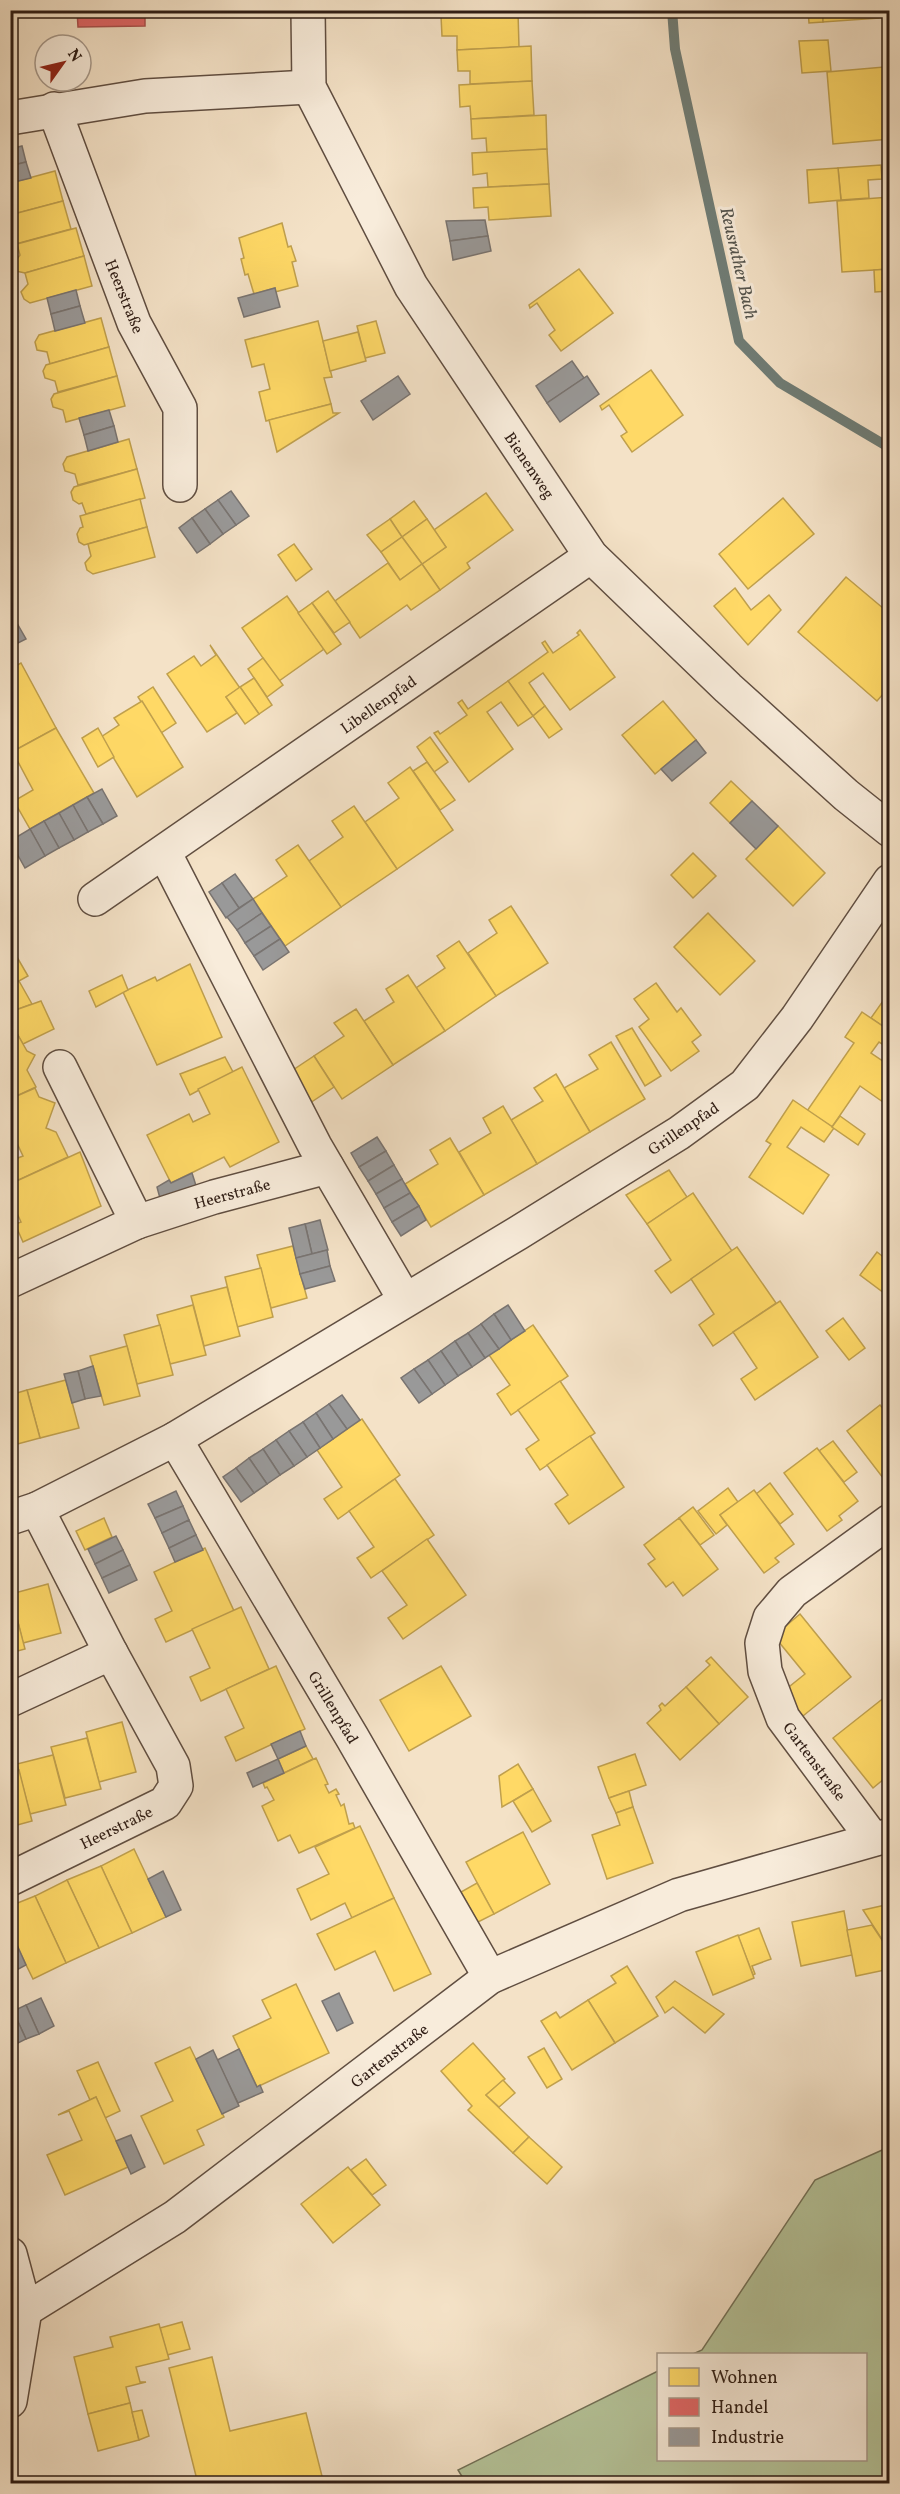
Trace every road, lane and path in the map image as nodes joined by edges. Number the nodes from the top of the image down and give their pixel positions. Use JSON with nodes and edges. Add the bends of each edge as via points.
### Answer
{"nodes":[{"id":1,"x":308,"y":10,"type":"edge"},
{"id":2,"x":309,"y":87,"type":"junction"},
{"id":3,"x":54,"y":109,"type":"junction"},
{"id":4,"x":10,"y":118,"type":"edge"},
{"id":5,"x":180,"y":484,"type":"dead end"},
{"id":6,"x":591,"y":556,"type":"junction"},
{"id":7,"x":890,"y":830,"type":"edge"},
{"id":8,"x":164,"y":852,"type":"junction"},
{"id":9,"x":890,"y":881,"type":"edge"},
{"id":10,"x":95,"y":899,"type":"dead end"},
{"id":11,"x":60,"y":1067,"type":"dead end"},
{"id":12,"x":321,"y":1157,"type":"junction"},
{"id":13,"x":137,"y":1222,"type":"junction"},
{"id":14,"x":10,"y":1281,"type":"edge"},
{"id":15,"x":405,"y":1300,"type":"junction"},
{"id":16,"x":175,"y":1438,"type":"junction"},
{"id":17,"x":24,"y":1514,"type":"edge"},
{"id":18,"x":890,"y":1521,"type":"edge"},
{"id":19,"x":111,"y":1653,"type":"junction"},
{"id":20,"x":10,"y":1700,"type":"edge"},
{"id":21,"x":881,"y":1837,"type":"edge"},
{"id":22,"x":10,"y":1879,"type":"edge"},
{"id":23,"x":490,"y":1977,"type":"junction"},
{"id":24,"x":10,"y":2254,"type":"edge"},
{"id":25,"x":25,"y":2310,"type":"junction"},
{"id":26,"x":10,"y":2401,"type":"edge"}],
"edges":[{"from":1,"to":2,"type":"street","name":"Bienenweg"},
{"from":2,"to":3,"type":"street","via":[[145,96]]},
{"from":2,"to":6,"type":"street","name":"Bienenweg","via":[[411,286]]},
{"from":3,"to":4,"type":"street"},
{"from":3,"to":5,"type":"street","name":"Heerstraße","via":[[134,323],[180,408]]},
{"from":6,"to":7,"type":"street","name":"Bienenweg","via":[[728,688]]},
{"from":6,"to":8,"type":"street","name":"Libellenpfad"},
{"from":8,"to":10,"type":"street","name":"Libellenpfad"},
{"from":8,"to":12,"type":"street"},
{"from":9,"to":15,"type":"street","name":"Grillenpfad","via":[[797,1018],[745,1085],[679,1133]]},
{"from":11,"to":13,"type":"street"},
{"from":12,"to":13,"type":"street","name":"Heerstraße"},
{"from":12,"to":15,"type":"street"},
{"from":13,"to":14,"type":"street","name":"Heerstraße"},
{"from":15,"to":16,"type":"street","name":"Grillenpfad"},
{"from":16,"to":17,"type":"street","name":"Grillenpfad"},
{"from":16,"to":23,"type":"street","name":"Grillenpfad"},
{"from":17,"to":19,"type":"street","name":"Heerstraße"},
{"from":18,"to":21,"type":"street","name":"Gartenstraße","via":[[792,1592],[770,1618],[762,1642],[765,1671],[783,1718]]},
{"from":19,"to":20,"type":"street"},
{"from":19,"to":22,"type":"street","name":"Heerstraße","via":[[173,1766],[176,1786],[165,1803]]},
{"from":21,"to":23,"type":"street","name":"Gartenstraße","via":[[679,1895]]},
{"from":23,"to":25,"type":"street","name":"Gartenstraße","via":[[175,2217]]},
{"from":24,"to":25,"type":"street"},
{"from":25,"to":26,"type":"street"}]}
